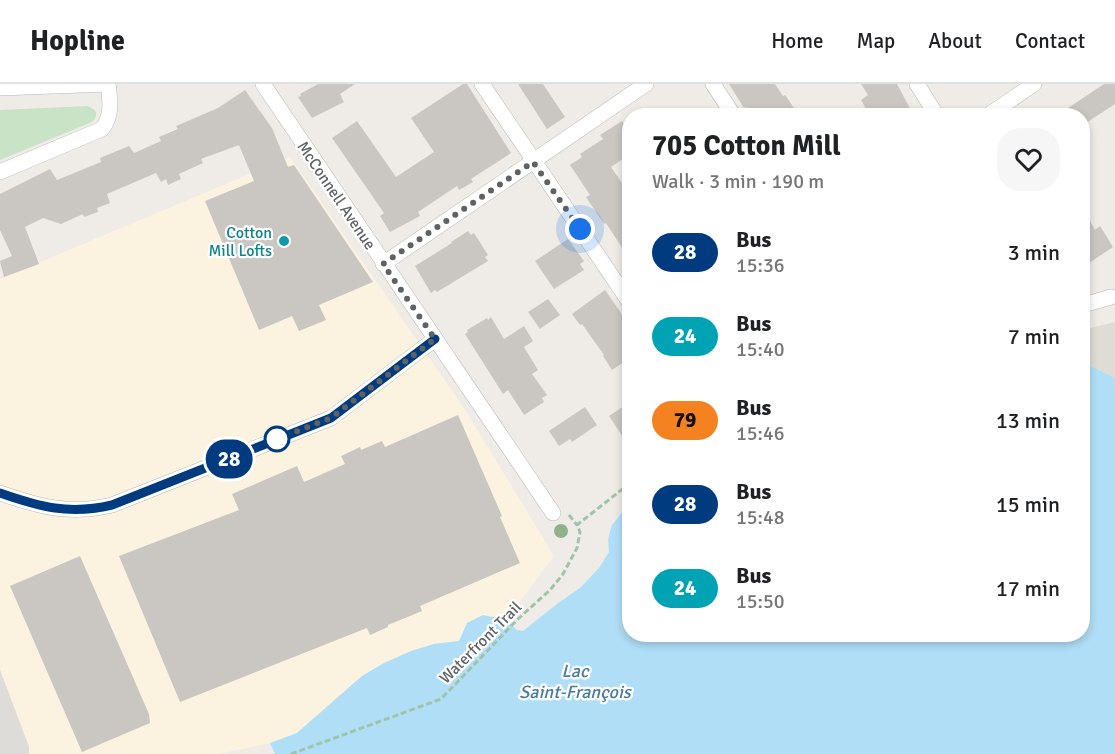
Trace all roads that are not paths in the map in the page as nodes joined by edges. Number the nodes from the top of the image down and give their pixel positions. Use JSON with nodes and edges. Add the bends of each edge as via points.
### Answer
{"nodes":[{"id":1,"x":108,"y":84,"type":"edge"},
{"id":2,"x":263,"y":84,"type":"edge"},
{"id":3,"x":482,"y":84,"type":"edge"},
{"id":4,"x":646,"y":84,"type":"edge"},
{"id":5,"x":713,"y":84,"type":"edge"},
{"id":6,"x":917,"y":84,"type":"edge"},
{"id":7,"x":1034,"y":84,"type":"edge"},
{"id":8,"x":0,"y":88,"type":"edge"},
{"id":9,"x":729,"y":108,"type":"edge"},
{"id":10,"x":933,"y":108,"type":"edge"},
{"id":11,"x":999,"y":108,"type":"edge"},
{"id":12,"x":533,"y":162,"type":"junction"},
{"id":13,"x":0,"y":172,"type":"edge"},
{"id":14,"x":383,"y":264,"type":"junction"},
{"id":15,"x":622,"y":291,"type":"edge"},
{"id":16,"x":1111,"y":297,"type":"dead end"},
{"id":17,"x":1090,"y":303,"type":"edge"},
{"id":18,"x":435,"y":339,"type":"junction"},
{"id":19,"x":0,"y":493,"type":"edge"},
{"id":20,"x":559,"y":512,"type":"road end"}],
"edges":[{"from":1,"to":8,"type":"street"},
{"from":1,"to":13,"type":"street","via":[[110,109],[102,129]]},
{"from":2,"to":14,"type":"street","name":"McConnell Avenue"},
{"from":3,"to":12,"type":"street"},
{"from":4,"to":12,"type":"street"},
{"from":5,"to":9,"type":"street"},
{"from":6,"to":10,"type":"street"},
{"from":7,"to":11,"type":"street"},
{"from":12,"to":14,"type":"street"},
{"from":12,"to":15,"type":"street"},
{"from":14,"to":18,"type":"street","name":"McConnell Avenue"},
{"from":16,"to":17,"type":"street"},
{"from":18,"to":19,"type":"street","via":[[331,418],[112,505],[66,510]]},
{"from":18,"to":20,"type":"street","name":"McConnell Avenue"}]}
